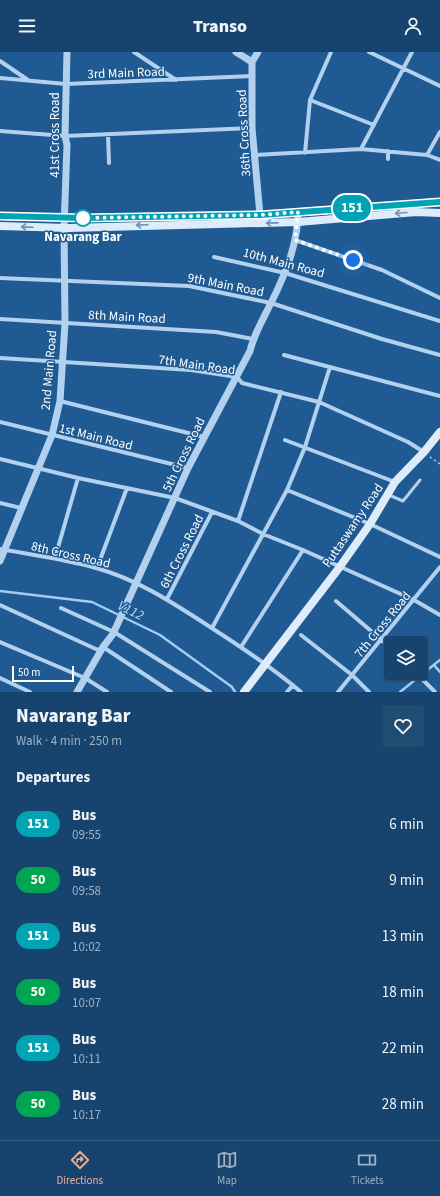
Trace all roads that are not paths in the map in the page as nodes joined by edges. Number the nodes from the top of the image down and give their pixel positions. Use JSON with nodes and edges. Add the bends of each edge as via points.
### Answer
{"nodes":[{"id":1,"x":67,"y":52,"type":"edge"},
{"id":2,"x":134,"y":52,"type":"edge"},
{"id":3,"x":236,"y":52,"type":"edge"},
{"id":4,"x":258,"y":52,"type":"edge"},
{"id":5,"x":331,"y":52,"type":"edge"},
{"id":6,"x":369,"y":52,"type":"edge"},
{"id":7,"x":412,"y":52,"type":"edge"},
{"id":8,"x":0,"y":61,"type":"edge"},
{"id":9,"x":252,"y":62,"type":"junction"},
{"id":10,"x":404,"y":68,"type":"junction"},
{"id":11,"x":252,"y":76,"type":"junction"},
{"id":12,"x":0,"y":78,"type":"edge"},
{"id":13,"x":28,"y":80,"type":"junction"},
{"id":14,"x":176,"y":80,"type":"junction"},
{"id":15,"x":66,"y":84,"type":"junction"},
{"id":16,"x":440,"y":86,"type":"edge"},
{"id":17,"x":310,"y":100,"type":"junction"},
{"id":18,"x":374,"y":125,"type":"junction"},
{"id":19,"x":252,"y":128,"type":"junction"},
{"id":20,"x":0,"y":131,"type":"edge"},
{"id":21,"x":440,"y":132,"type":"edge"},
{"id":22,"x":108,"y":134,"type":"junction"},
{"id":23,"x":65,"y":136,"type":"junction"},
{"id":24,"x":361,"y":149,"type":"junction"},
{"id":25,"x":388,"y":151,"type":"junction"},
{"id":26,"x":305,"y":153,"type":"junction"},
{"id":27,"x":255,"y":155,"type":"junction"},
{"id":28,"x":428,"y":155,"type":"junction"},
{"id":29,"x":388,"y":159,"type":"dead end"},
{"id":30,"x":440,"y":160,"type":"edge"},
{"id":31,"x":108,"y":163,"type":"dead end"},
{"id":32,"x":440,"y":200,"type":"edge"},
{"id":33,"x":298,"y":212,"type":"junction"},
{"id":34,"x":440,"y":213,"type":"edge"},
{"id":35,"x":260,"y":215,"type":"junction"},
{"id":36,"x":0,"y":216,"type":"edge"},
{"id":37,"x":62,"y":218,"type":"junction"},
{"id":38,"x":298,"y":222,"type":"junction"},
{"id":39,"x":0,"y":226,"type":"edge"},
{"id":40,"x":62,"y":228,"type":"junction"},
{"id":41,"x":295,"y":240,"type":"junction"},
{"id":42,"x":214,"y":257,"type":"dead end"},
{"id":43,"x":286,"y":273,"type":"junction"},
{"id":44,"x":0,"y":278,"type":"edge"},
{"id":45,"x":63,"y":282,"type":"junction"},
{"id":46,"x":440,"y":298,"type":"edge"},
{"id":47,"x":271,"y":303,"type":"junction"},
{"id":48,"x":0,"y":319,"type":"edge"},
{"id":49,"x":440,"y":321,"type":"edge"},
{"id":50,"x":65,"y":323,"type":"junction"},
{"id":51,"x":253,"y":339,"type":"junction"},
{"id":52,"x":284,"y":355,"type":"dead end"},
{"id":53,"x":440,"y":355,"type":"edge"},
{"id":54,"x":0,"y":358,"type":"edge"},
{"id":55,"x":62,"y":361,"type":"junction"},
{"id":56,"x":330,"y":367,"type":"junction"},
{"id":57,"x":237,"y":377,"type":"junction"},
{"id":58,"x":281,"y":392,"type":"junction"},
{"id":59,"x":440,"y":396,"type":"edge"},
{"id":60,"x":60,"y":401,"type":"junction"},
{"id":61,"x":319,"y":402,"type":"junction"},
{"id":62,"x":0,"y":422,"type":"edge"},
{"id":63,"x":440,"y":432,"type":"edge"},
{"id":64,"x":52,"y":435,"type":"junction"},
{"id":65,"x":204,"y":437,"type":"junction"},
{"id":66,"x":285,"y":440,"type":"dead end"},
{"id":67,"x":305,"y":447,"type":"junction"},
{"id":68,"x":424,"y":452,"type":"junction"},
{"id":69,"x":0,"y":459,"type":"edge"},
{"id":70,"x":37,"y":468,"type":"junction"},
{"id":71,"x":188,"y":468,"type":"junction"},
{"id":72,"x":78,"y":478,"type":"junction"},
{"id":73,"x":420,"y":480,"type":"dead end"},
{"id":74,"x":395,"y":482,"type":"junction"},
{"id":75,"x":127,"y":488,"type":"junction"},
{"id":76,"x":287,"y":490,"type":"junction"},
{"id":77,"x":387,"y":495,"type":"junction"},
{"id":78,"x":175,"y":498,"type":"junction"},
{"id":79,"x":0,"y":503,"type":"edge"},
{"id":80,"x":21,"y":508,"type":"junction"},
{"id":81,"x":212,"y":512,"type":"junction"},
{"id":82,"x":238,"y":521,"type":"junction"},
{"id":83,"x":370,"y":524,"type":"junction"},
{"id":84,"x":263,"y":534,"type":"junction"},
{"id":85,"x":2,"y":550,"type":"edge"},
{"id":86,"x":302,"y":550,"type":"junction"},
{"id":87,"x":440,"y":557,"type":"edge"},
{"id":88,"x":56,"y":558,"type":"junction"},
{"id":89,"x":0,"y":561,"type":"edge"},
{"id":90,"x":440,"y":567,"type":"edge"},
{"id":91,"x":97,"y":568,"type":"junction"},
{"id":92,"x":339,"y":568,"type":"junction"},
{"id":93,"x":136,"y":582,"type":"junction"},
{"id":94,"x":167,"y":600,"type":"junction"},
{"id":95,"x":414,"y":600,"type":"junction"},
{"id":96,"x":336,"y":601,"type":"dead end"},
{"id":97,"x":2,"y":606,"type":"edge"},
{"id":98,"x":62,"y":608,"type":"dead end"},
{"id":99,"x":440,"y":615,"type":"edge"},
{"id":100,"x":212,"y":628,"type":"junction"},
{"id":101,"x":114,"y":632,"type":"junction"},
{"id":102,"x":301,"y":635,"type":"dead end"},
{"id":103,"x":382,"y":640,"type":"junction"},
{"id":104,"x":0,"y":642,"type":"edge"},
{"id":105,"x":240,"y":647,"type":"junction"},
{"id":106,"x":103,"y":648,"type":"junction"},
{"id":107,"x":266,"y":663,"type":"junction"},
{"id":108,"x":352,"y":675,"type":"junction"},
{"id":109,"x":0,"y":678,"type":"edge"},
{"id":110,"x":85,"y":678,"type":"junction"},
{"id":111,"x":422,"y":680,"type":"edge"},
{"id":112,"x":293,"y":685,"type":"junction"},
{"id":113,"x":19,"y":687,"type":"junction"},
{"id":114,"x":16,"y":692,"type":"edge"},
{"id":115,"x":30,"y":692,"type":"edge"},
{"id":116,"x":77,"y":692,"type":"edge"},
{"id":117,"x":107,"y":692,"type":"edge"},
{"id":118,"x":171,"y":692,"type":"edge"},
{"id":119,"x":210,"y":692,"type":"edge"},
{"id":120,"x":244,"y":692,"type":"edge"},
{"id":121,"x":287,"y":692,"type":"edge"},
{"id":122,"x":301,"y":692,"type":"edge"},
{"id":123,"x":338,"y":692,"type":"edge"},
{"id":124,"x":369,"y":692,"type":"edge"},
{"id":125,"x":435,"y":692,"type":"edge"}],
"edges":[{"from":1,"to":15,"type":"street","name":"41st Cross Road"},
{"from":2,"to":14,"type":"street"},
{"from":3,"to":9,"type":"street"},
{"from":4,"to":9,"type":"street"},
{"from":5,"to":17,"type":"street"},
{"from":6,"to":10,"type":"street"},
{"from":7,"to":10,"type":"street"},
{"from":8,"to":13,"type":"street"},
{"from":9,"to":11,"type":"street","name":"36th Cross Road"},
{"from":10,"to":16,"type":"street"},
{"from":10,"to":18,"type":"street"},
{"from":11,"to":14,"type":"street","name":"3rd Main Road"},
{"from":11,"to":19,"type":"street","name":"36th Cross Road"},
{"from":12,"to":13,"type":"street","name":"3rd Main Road"},
{"from":13,"to":15,"type":"street","name":"3rd Main Road"},
{"from":14,"to":15,"type":"street","name":"3rd Main Road"},
{"from":15,"to":23,"type":"street","name":"41st Cross Road"},
{"from":17,"to":18,"type":"street"},
{"from":17,"to":26,"type":"street"},
{"from":18,"to":24,"type":"street"},
{"from":19,"to":22,"type":"street"},
{"from":19,"to":27,"type":"street","name":"36th Cross Road"},
{"from":20,"to":23,"type":"street"},
{"from":21,"to":28,"type":"street"},
{"from":22,"to":23,"type":"street"},
{"from":22,"to":31,"type":"street"},
{"from":23,"to":37,"type":"street","name":"41st Cross Road","via":[[67,145]]},
{"from":24,"to":25,"type":"street"},
{"from":24,"to":26,"type":"street"},
{"from":25,"to":28,"type":"street"},
{"from":25,"to":29,"type":"street"},
{"from":26,"to":27,"type":"street"},
{"from":27,"to":35,"type":"street","name":"36th Cross Road"},
{"from":28,"to":30,"type":"street"},
{"from":32,"to":33,"type":"main road"},
{"from":33,"to":35,"type":"main road"},
{"from":33,"to":38,"type":"street","name":"5th Cross Road"},
{"from":34,"to":38,"type":"main road","one_way":true,"via":[[416,212]]},
{"from":35,"to":37,"type":"main road"},
{"from":36,"to":37,"type":"main road"},
{"from":37,"to":40,"type":"street","name":"2nd Main Road"},
{"from":38,"to":40,"type":"main road","one_way":true},
{"from":38,"to":41,"type":"street","name":"5th Cross Road"},
{"from":40,"to":39,"type":"main road","one_way":true},
{"from":40,"to":45,"type":"street","name":"2nd Main Road"},
{"from":41,"to":43,"type":"street","name":"5th Cross Road"},
{"from":41,"to":46,"type":"street","via":[[382,270]]},
{"from":42,"to":43,"type":"street","name":"10th Main Road"},
{"from":43,"to":47,"type":"street","name":"5th Cross Road"},
{"from":43,"to":49,"type":"street","name":"10th Main Road"},
{"from":44,"to":45,"type":"street","name":"9th Main Road"},
{"from":45,"to":47,"type":"street","name":"9th Main Road","via":[[189,286]]},
{"from":45,"to":50,"type":"street","name":"2nd Main Road"},
{"from":47,"to":51,"type":"street","name":"5th Cross Road"},
{"from":47,"to":53,"type":"street","name":"9th Main Road"},
{"from":48,"to":50,"type":"street","name":"8th Main Road"},
{"from":50,"to":51,"type":"street","name":"8th Main Road","via":[[216,332]]},
{"from":50,"to":55,"type":"street","name":"2nd Main Road"},
{"from":51,"to":57,"type":"street","name":"5th Cross Road"},
{"from":52,"to":56,"type":"street"},
{"from":54,"to":55,"type":"street","name":"7th Main Road"},
{"from":55,"to":57,"type":"street","name":"7th Main Road","via":[[191,370]]},
{"from":55,"to":60,"type":"street","name":"2nd Main Road"},
{"from":56,"to":59,"type":"street"},
{"from":56,"to":61,"type":"street"},
{"from":57,"to":58,"type":"street","name":"7th Main Road","via":[[242,382]]},
{"from":57,"to":65,"type":"street","name":"5th Cross Road"},
{"from":58,"to":61,"type":"street","name":"7th Main Road"},
{"from":58,"to":82,"type":"street"},
{"from":60,"to":64,"type":"street","name":"2nd Main Road"},
{"from":60,"to":65,"type":"street"},
{"from":61,"to":67,"type":"street"},
{"from":61,"to":68,"type":"street","name":"7th Main Road","via":[[408,442]]},
{"from":62,"to":64,"type":"street","name":"1st Main Road"},
{"from":63,"to":68,"type":"main road","name":"Puttaswamy Road"},
{"from":64,"to":70,"type":"street","name":"2nd Main Road"},
{"from":64,"to":71,"type":"street","name":"1st Main Road"},
{"from":65,"to":71,"type":"street","name":"5th Cross Road"},
{"from":66,"to":67,"type":"street"},
{"from":67,"to":74,"type":"street"},
{"from":67,"to":76,"type":"street"},
{"from":68,"to":74,"type":"main road","name":"Puttaswamy Road"},
{"from":69,"to":70,"type":"street"},
{"from":70,"to":72,"type":"street"},
{"from":70,"to":80,"type":"street","name":"2nd Main Road"},
{"from":71,"to":78,"type":"street","name":"5th Cross Road"},
{"from":72,"to":75,"type":"street"},
{"from":72,"to":88,"type":"street"},
{"from":73,"to":77,"type":"lane","via":[[403,501]]},
{"from":74,"to":77,"type":"main road","name":"Puttaswamy Road"},
{"from":75,"to":78,"type":"street"},
{"from":75,"to":91,"type":"street"},
{"from":76,"to":83,"type":"street"},
{"from":76,"to":84,"type":"street"},
{"from":77,"to":83,"type":"main road","name":"Puttaswamy Road"},
{"from":78,"to":81,"type":"street"},
{"from":78,"to":93,"type":"street","name":"5th Cross Road"},
{"from":79,"to":80,"type":"street"},
{"from":80,"to":85,"type":"street","name":"2nd Main Road"},
{"from":81,"to":82,"type":"street"},
{"from":81,"to":94,"type":"street","name":"6th Cross Road"},
{"from":82,"to":84,"type":"street"},
{"from":83,"to":87,"type":"street"},
{"from":83,"to":92,"type":"main road","name":"Puttaswamy Road"},
{"from":84,"to":86,"type":"street"},
{"from":84,"to":100,"type":"street"},
{"from":85,"to":88,"type":"street","name":"8th Cross Road"},
{"from":85,"to":89,"type":"street","name":"2nd Main Road"},
{"from":86,"to":92,"type":"street"},
{"from":86,"to":105,"type":"street"},
{"from":88,"to":91,"type":"street","name":"8th Cross Road"},
{"from":90,"to":95,"type":"street","name":"7th Cross Road"},
{"from":91,"to":93,"type":"street","name":"8th Cross Road"},
{"from":92,"to":95,"type":"street"},
{"from":92,"to":107,"type":"main road","name":"Puttaswamy Road"},
{"from":93,"to":94,"type":"street","name":"8th Cross Road"},
{"from":93,"to":101,"type":"street","name":"5th Cross Road"},
{"from":94,"to":100,"type":"street","name":"8th Cross Road"},
{"from":95,"to":99,"type":"street"},
{"from":95,"to":103,"type":"street","name":"7th Cross Road"},
{"from":96,"to":103,"type":"street"},
{"from":97,"to":106,"type":"street","via":[[98,650]]},
{"from":98,"to":101,"type":"street"},
{"from":100,"to":105,"type":"street","name":"8th Cross Road"},
{"from":101,"to":106,"type":"street","name":"5th Cross Road"},
{"from":101,"to":119,"type":"street"},
{"from":102,"to":108,"type":"street"},
{"from":103,"to":108,"type":"street","name":"7th Cross Road"},
{"from":104,"to":110,"type":"street"},
{"from":105,"to":107,"type":"street","name":"8th Cross Road"},
{"from":106,"to":110,"type":"street","name":"5th Cross Road"},
{"from":106,"to":118,"type":"street"},
{"from":107,"to":112,"type":"street","name":"8th Cross Road"},
{"from":107,"to":120,"type":"main road"},
{"from":108,"to":123,"type":"street","name":"7th Cross Road"},
{"from":108,"to":124,"type":"street"},
{"from":109,"to":113,"type":"street"},
{"from":110,"to":116,"type":"street","name":"5th Cross Road"},
{"from":110,"to":117,"type":"street"},
{"from":111,"to":125,"type":"street"},
{"from":112,"to":121,"type":"street"},
{"from":112,"to":122,"type":"street","name":"8th Cross Road"},
{"from":113,"to":114,"type":"street"},
{"from":113,"to":115,"type":"street"}]}
